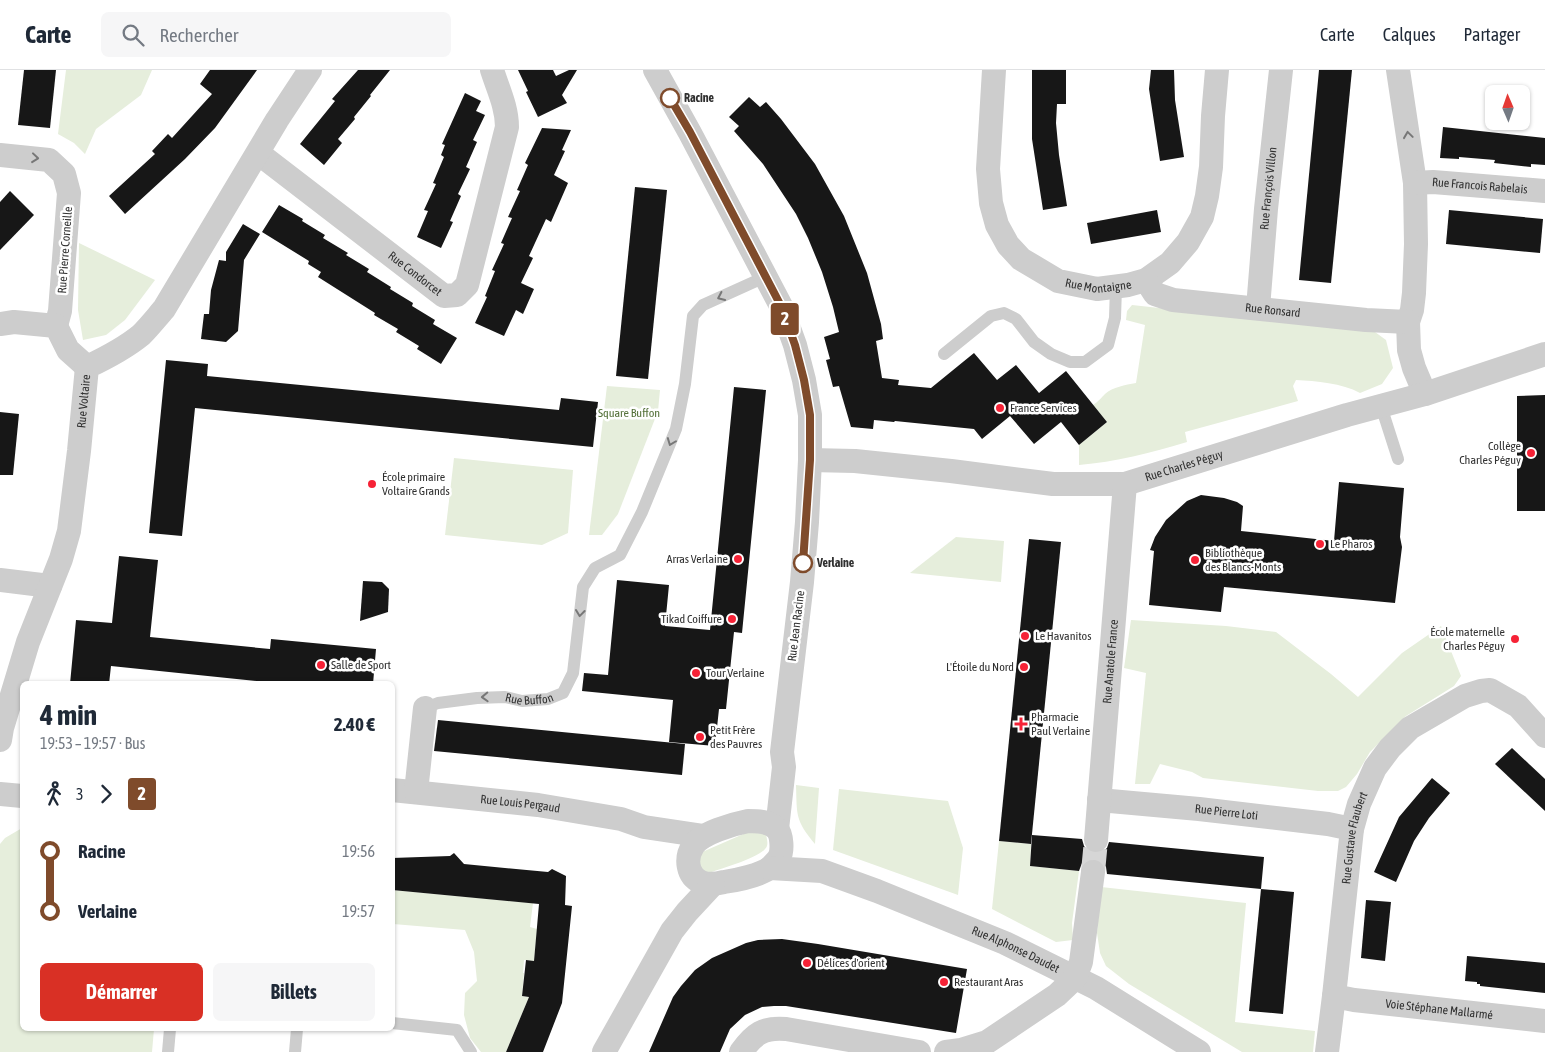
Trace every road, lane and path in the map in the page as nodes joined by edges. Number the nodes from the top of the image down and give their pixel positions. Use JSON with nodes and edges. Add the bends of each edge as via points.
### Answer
{"nodes":[{"id":1,"x":310,"y":70,"type":"edge"},
{"id":2,"x":492,"y":70,"type":"edge"},
{"id":3,"x":655,"y":70,"type":"edge"},
{"id":4,"x":994,"y":70,"type":"edge"},
{"id":5,"x":1217,"y":70,"type":"edge"},
{"id":6,"x":1281,"y":70,"type":"edge"},
{"id":7,"x":1398,"y":70,"type":"edge"},
{"id":8,"x":258,"y":153,"type":"junction"},
{"id":9,"x":0,"y":155,"type":"edge"},
{"id":10,"x":1415,"y":183,"type":"junction"},
{"id":11,"x":1545,"y":191,"type":"edge"},
{"id":12,"x":765,"y":277,"type":"junction"},
{"id":13,"x":1146,"y":280,"type":"junction"},
{"id":14,"x":1116,"y":287,"type":"junction"},
{"id":15,"x":1258,"y":308,"type":"junction"},
{"id":16,"x":1408,"y":322,"type":"junction"},
{"id":17,"x":0,"y":324,"type":"edge"},
{"id":18,"x":56,"y":326,"type":"junction"},
{"id":19,"x":944,"y":354,"type":"dead end"},
{"id":20,"x":1545,"y":354,"type":"edge"},
{"id":21,"x":87,"y":367,"type":"junction"},
{"id":22,"x":1425,"y":394,"type":"junction"},
{"id":23,"x":1381,"y":406,"type":"junction"},
{"id":24,"x":1398,"y":459,"type":"dead end"},
{"id":25,"x":810,"y":460,"type":"junction"},
{"id":26,"x":1125,"y":484,"type":"junction"},
{"id":27,"x":0,"y":580,"type":"edge"},
{"id":28,"x":50,"y":586,"type":"junction"},
{"id":29,"x":425,"y":708,"type":"joint"},
{"id":30,"x":1545,"y":736,"type":"edge"},
{"id":31,"x":0,"y":740,"type":"edge"},
{"id":32,"x":784,"y":766,"type":"junction"},
{"id":33,"x":395,"y":790,"type":"edge"},
{"id":34,"x":416,"y":792,"type":"junction"},
{"id":35,"x":0,"y":794,"type":"edge"},
{"id":36,"x":20,"y":796,"type":"edge"},
{"id":37,"x":1099,"y":800,"type":"junction"},
{"id":38,"x":748,"y":821,"type":"junction"},
{"id":39,"x":644,"y":827,"type":"junction"},
{"id":40,"x":1352,"y":829,"type":"junction"},
{"id":41,"x":779,"y":835,"type":"junction"},
{"id":42,"x":704,"y":836,"type":"junction"},
{"id":43,"x":1096,"y":840,"type":"tunnel mouth"},
{"id":44,"x":688,"y":864,"type":"junction"},
{"id":45,"x":770,"y":868,"type":"junction"},
{"id":46,"x":822,"y":871,"type":"junction"},
{"id":47,"x":1093,"y":872,"type":"tunnel mouth"},
{"id":48,"x":713,"y":884,"type":"junction"},
{"id":49,"x":672,"y":931,"type":"junction"},
{"id":50,"x":1075,"y":978,"type":"junction"},
{"id":51,"x":1334,"y":996,"type":"junction"},
{"id":52,"x":1545,"y":1021,"type":"edge"},
{"id":53,"x":395,"y":1023,"type":"edge"},
{"id":54,"x":170,"y":1031,"type":"edge"},
{"id":55,"x":297,"y":1031,"type":"edge"},
{"id":56,"x":168,"y":1052,"type":"edge"},
{"id":57,"x":295,"y":1052,"type":"edge"},
{"id":58,"x":471,"y":1052,"type":"edge"},
{"id":59,"x":604,"y":1052,"type":"edge"},
{"id":60,"x":741,"y":1052,"type":"edge"},
{"id":61,"x":919,"y":1052,"type":"edge"},
{"id":62,"x":946,"y":1052,"type":"edge"},
{"id":63,"x":1199,"y":1052,"type":"edge"},
{"id":64,"x":1327,"y":1052,"type":"edge"}],
"edges":[{"from":1,"to":8,"type":"street","name":"Rue Voltaire"},
{"from":2,"to":8,"type":"street","name":"Rue Condorcet","via":[[507,115],[507,127],[467,285],[457,295],[444,296]]},
{"from":3,"to":12,"type":"street","name":"Rue Jean Racine"},
{"from":4,"to":14,"type":"street","name":"Rue Montaigne","via":[[988,169],[991,203],[997,225],[1008,245],[1020,259],[1058,281],[1097,289]]},
{"from":5,"to":13,"type":"street","name":"Rue Montaigne","via":[[1211,167],[1202,217],[1188,242],[1170,263]]},
{"from":6,"to":15,"type":"street","name":"Rue François Villon"},
{"from":10,"to":7,"type":"street","one_way":true},
{"from":8,"to":21,"type":"street","name":"Rue Voltaire","via":[[164,309],[142,334],[125,347]]},
{"from":9,"to":18,"type":"street","name":"Rue Pierre Corneille","one_way":true,"via":[[49,160],[64,174],[69,192],[60,311]]},
{"from":10,"to":11,"type":"street","name":"Rue Francois Rabelais"},
{"from":10,"to":16,"type":"street","via":[[1414,293]]},
{"from":12,"to":25,"type":"street","name":"Rue Jean Racine","via":[[781,306],[804,380],[810,415]]},
{"from":12,"to":29,"type":"lane","name":"Rue Buffon","one_way":true,"via":[[703,305],[693,316],[676,429],[642,512],[620,555],[595,568],[582,587],[573,673],[563,693],[548,699],[478,698],[438,703]]},
{"from":13,"to":14,"type":"street","name":"Rue Montaigne"},
{"from":13,"to":15,"type":"street","name":"Rue Ronsard","via":[[1155,294],[1173,300]]},
{"from":14,"to":19,"type":"lane","via":[[1115,318],[1108,345],[1085,362],[1070,362],[1051,354],[1034,342],[1016,319],[1004,313],[991,316]]},
{"from":15,"to":16,"type":"street","name":"Rue Ronsard"},
{"from":16,"to":22,"type":"street","via":[[1409,350]]},
{"from":17,"to":18,"type":"street"},
{"from":18,"to":21,"type":"street","via":[[68,350]]},
{"from":20,"to":22,"type":"street","name":"Rue Charles Péguy"},
{"from":21,"to":28,"type":"street","name":"Rue Voltaire","via":[[69,531]]},
{"from":22,"to":23,"type":"street","name":"Rue Charles Péguy"},
{"from":23,"to":24,"type":"lane"},
{"from":23,"to":26,"type":"street","name":"Rue Charles Péguy"},
{"from":25,"to":26,"type":"street","name":"Rue Charles Péguy","via":[[864,462],[1053,484]]},
{"from":25,"to":32,"type":"street","name":"Rue Jean Racine","via":[[802,582],[782,752]]},
{"from":26,"to":37,"type":"street","name":"Rue Anatole France"},
{"from":27,"to":28,"type":"street"},
{"from":28,"to":31,"type":"street","name":"Rue Voltaire","via":[[28,642]]},
{"from":29,"to":34,"type":"street"},
{"from":30,"to":40,"type":"street","name":"Rue Gustave Flaubert","via":[[1518,706],[1490,690],[1465,696],[1410,728],[1390,748],[1375,768]]},
{"from":32,"to":38,"type":"street","name":"Rue Jean Racine","via":[[776,787]]},
{"from":32,"to":41,"type":"street","name":"Rue Jean Racine"},
{"from":33,"to":34,"type":"street","name":"Rue Louis Pergaud"},
{"from":34,"to":39,"type":"street","name":"Rue Louis Pergaud","via":[[538,805],[621,819]]},
{"from":35,"to":36,"type":"street"},
{"from":37,"to":40,"type":"street","name":"Rue Pierre Loti"},
{"from":37,"to":43,"type":"street","name":"Rue Anatole France"},
{"from":38,"to":41,"type":"street","via":[[761,821]]},
{"from":38,"to":42,"type":"street"},
{"from":39,"to":42,"type":"street","name":"Rue Louis Pergaud"},
{"from":39,"to":44,"type":"street","name":"Rue Louis Pergaud"},
{"from":40,"to":51,"type":"street","name":"Rue Gustave Flaubert"},
{"from":41,"to":45,"type":"street","via":[[779,858]]},
{"from":41,"to":46,"type":"street","name":"Rue Alphonse Daudet"},
{"from":42,"to":44,"type":"street","via":[[693,846]]},
{"from":44,"to":48,"type":"street","via":[[694,877]]},
{"from":44,"to":49,"type":"street"},
{"from":45,"to":46,"type":"street","name":"Rue Alphonse Daudet"},
{"from":45,"to":48,"type":"street"},
{"from":46,"to":50,"type":"street","name":"Rue Alphonse Daudet","via":[[1005,943]]},
{"from":47,"to":50,"type":"street","via":[[1081,962]]},
{"from":48,"to":49,"type":"street"},
{"from":49,"to":59,"type":"street"},
{"from":50,"to":62,"type":"street","via":[[1057,995],[987,1042]]},
{"from":50,"to":63,"type":"street","name":"Rue Alphonse Daudet"},
{"from":51,"to":52,"type":"street","name":"Voie Stéphane Mallarmé"},
{"from":51,"to":64,"type":"street","name":"Rue Gustave Flaubert"},
{"from":53,"to":58,"type":"lane","via":[[457,1030]]},
{"from":54,"to":56,"type":"lane"},
{"from":55,"to":57,"type":"lane"},
{"from":60,"to":61,"type":"street","via":[[753,1037],[771,1028]]}]}
